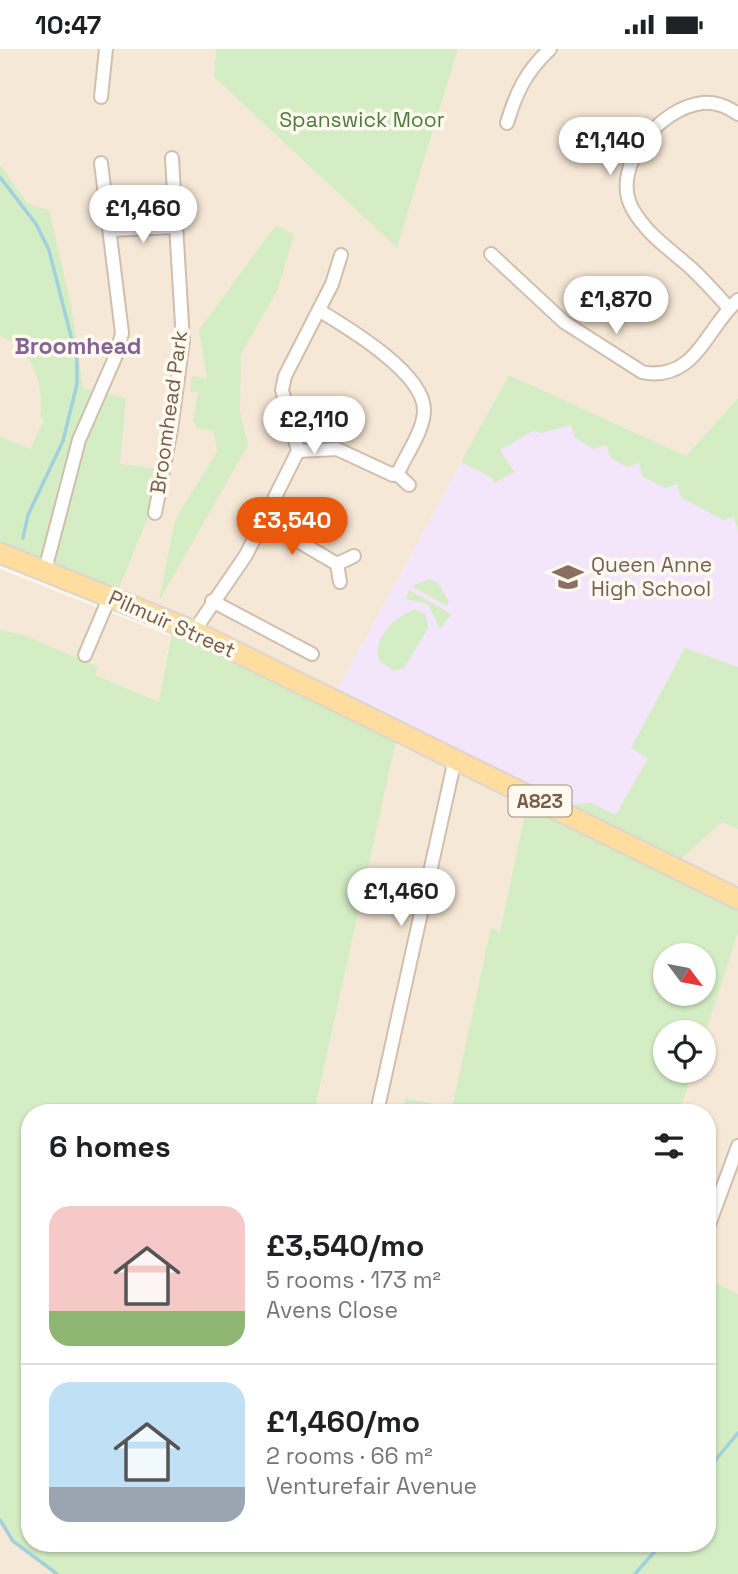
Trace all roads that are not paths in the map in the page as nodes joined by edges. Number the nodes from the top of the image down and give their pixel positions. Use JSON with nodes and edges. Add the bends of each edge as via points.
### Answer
{"nodes":[{"id":1,"x":106,"y":49,"type":"edge"},
{"id":2,"x":550,"y":49,"type":"edge"},
{"id":3,"x":101,"y":97,"type":"dead end"},
{"id":4,"x":738,"y":114,"type":"edge"},
{"id":5,"x":507,"y":123,"type":"dead end"},
{"id":6,"x":172,"y":158,"type":"dead end"},
{"id":7,"x":100,"y":163,"type":"dead end"},
{"id":8,"x":174,"y":227,"type":"junction"},
{"id":9,"x":110,"y":230,"type":"junction"},
{"id":10,"x":341,"y":254,"type":"dead end"},
{"id":11,"x":491,"y":254,"type":"dead end"},
{"id":12,"x":733,"y":304,"type":"edge"},
{"id":13,"x":320,"y":311,"type":"junction"},
{"id":14,"x":298,"y":451,"type":"junction"},
{"id":15,"x":396,"y":473,"type":"junction"},
{"id":16,"x":410,"y":485,"type":"dead end"},
{"id":17,"x":155,"y":513,"type":"dead end"},
{"id":18,"x":264,"y":521,"type":"junction"},
{"id":19,"x":0,"y":553,"type":"edge"},
{"id":20,"x":354,"y":556,"type":"dead end"},
{"id":21,"x":337,"y":564,"type":"junction"},
{"id":22,"x":45,"y":570,"type":"junction"},
{"id":23,"x":340,"y":582,"type":"dead end"},
{"id":24,"x":110,"y":596,"type":"junction"},
{"id":25,"x":212,"y":601,"type":"junction"},
{"id":26,"x":194,"y":631,"type":"junction"},
{"id":27,"x":312,"y":654,"type":"dead end"},
{"id":28,"x":85,"y":655,"type":"dead end"},
{"id":29,"x":455,"y":759,"type":"junction"},
{"id":30,"x":738,"y":899,"type":"edge"},
{"id":31,"x":379,"y":1103,"type":"dead end"},
{"id":32,"x":738,"y":1146,"type":"edge"},
{"id":33,"x":716,"y":1206,"type":"edge"}],
"edges":[{"from":1,"to":3,"type":"street"},
{"from":2,"to":5,"type":"street","via":[[525,76]]},
{"from":4,"to":12,"type":"street","via":[[719,104],[702,103],[662,122],[633,157],[625,185],[632,208],[653,236]]},
{"from":6,"to":8,"type":"street","name":"Broomhead Park"},
{"from":7,"to":9,"type":"street"},
{"from":8,"to":9,"type":"street"},
{"from":8,"to":17,"type":"street","name":"Broomhead Park","via":[[183,341]]},
{"from":9,"to":22,"type":"street","via":[[122,333],[79,440]]},
{"from":10,"to":13,"type":"street"},
{"from":11,"to":12,"type":"street","via":[[564,322],[642,372],[664,374],[691,360]]},
{"from":13,"to":14,"type":"street","via":[[282,390]]},
{"from":13,"to":15,"type":"street","via":[[362,335],[419,392],[424,411]]},
{"from":14,"to":15,"type":"street","via":[[337,449],[386,473]]},
{"from":14,"to":18,"type":"street"},
{"from":15,"to":16,"type":"street"},
{"from":18,"to":21,"type":"street"},
{"from":18,"to":25,"type":"street"},
{"from":19,"to":22,"type":"main road","name":"Pilmuir Street","number":"A823"},
{"from":20,"to":21,"type":"street"},
{"from":21,"to":23,"type":"street"},
{"from":22,"to":24,"type":"main road","name":"Pilmuir Street","number":"A823"},
{"from":24,"to":26,"type":"main road","name":"Pilmuir Street","number":"A823"},
{"from":24,"to":28,"type":"street"},
{"from":25,"to":26,"type":"street"},
{"from":25,"to":27,"type":"street"},
{"from":26,"to":29,"type":"main road","name":"Pilmuir Street","number":"A823"},
{"from":29,"to":30,"type":"main road","number":"A823"},
{"from":29,"to":31,"type":"street"},
{"from":32,"to":33,"type":"street"}]}
